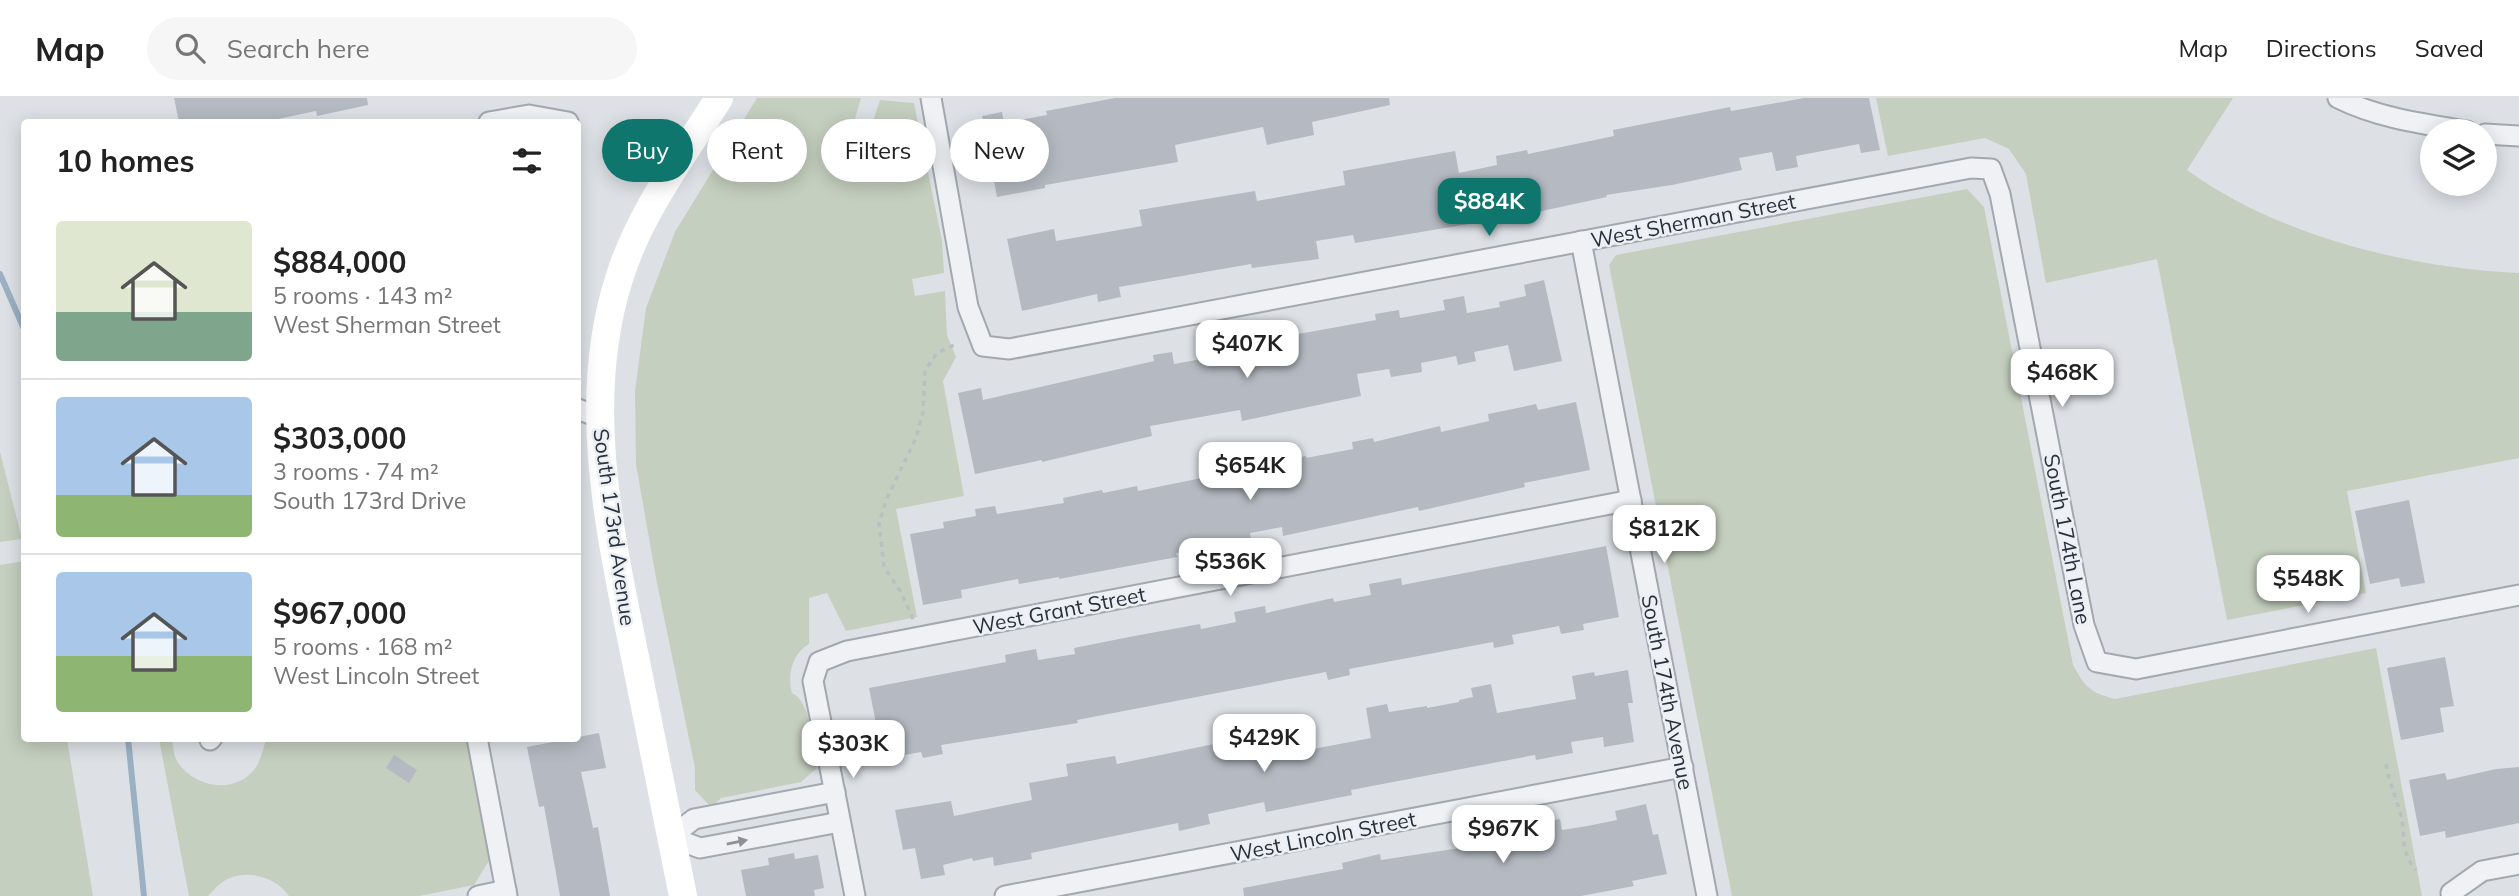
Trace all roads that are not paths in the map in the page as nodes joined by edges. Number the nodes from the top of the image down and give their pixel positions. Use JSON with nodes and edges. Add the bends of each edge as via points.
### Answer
{"nodes":[{"id":1,"x":719,"y":98,"type":"edge"},
{"id":2,"x":930,"y":98,"type":"edge"},
{"id":3,"x":2338,"y":98,"type":"edge"},
{"id":4,"x":506,"y":119,"type":"edge"},
{"id":5,"x":550,"y":119,"type":"edge"},
{"id":6,"x":2420,"y":124,"type":"edge"},
{"id":7,"x":2497,"y":135,"type":"edge"},
{"id":8,"x":2519,"y":136,"type":"edge"},
{"id":9,"x":1991,"y":169,"type":"joint"},
{"id":10,"x":1581,"y":241,"type":"junction"},
{"id":11,"x":585,"y":417,"type":"edge"},
{"id":12,"x":1631,"y":500,"type":"junction"},
{"id":13,"x":2519,"y":596,"type":"edge"},
{"id":14,"x":478,"y":742,"type":"edge"},
{"id":15,"x":1683,"y":767,"type":"junction"},
{"id":16,"x":835,"y":792,"type":"junction"},
{"id":17,"x":840,"y":822,"type":"junction"},
{"id":18,"x":671,"y":837,"type":"junction"},
{"id":19,"x":2519,"y":864,"type":"edge"},
{"id":20,"x":506,"y":893,"type":"edge"},
{"id":21,"x":2451,"y":893,"type":"dead end"},
{"id":22,"x":478,"y":896,"type":"edge"},
{"id":23,"x":683,"y":896,"type":"edge"},
{"id":24,"x":855,"y":896,"type":"edge"},
{"id":25,"x":1005,"y":896,"type":"edge"},
{"id":26,"x":1707,"y":896,"type":"edge"}],
"edges":[{"from":1,"to":11,"type":"street","name":"South 173rd Avenue","via":[[648,211],[618,279]]},
{"from":2,"to":10,"type":"street","name":"West Sherman Street","via":[[968,307],[983,346],[1009,349]]},
{"from":3,"to":6,"type":"street","via":[[2357,108]]},
{"from":4,"to":5,"type":"street","via":[[528,115]]},
{"from":7,"to":8,"type":"street"},
{"from":9,"to":10,"type":"street","name":"West Sherman Street","via":[[1971,168]]},
{"from":9,"to":13,"type":"street","name":"South 174th Lane","via":[[2000,194],[2084,625],[2096,662],[2136,669]]},
{"from":10,"to":12,"type":"street","name":"South 174th Avenue"},
{"from":11,"to":18,"type":"street","name":"South 173rd Avenue","via":[[604,477]]},
{"from":12,"to":15,"type":"street","name":"South 174th Avenue"},
{"from":12,"to":16,"type":"street","name":"West Grant Street","via":[[861,648],[819,662],[813,681]]},
{"from":14,"to":20,"type":"street"},
{"from":15,"to":25,"type":"street","name":"West Lincoln Street"},
{"from":15,"to":26,"type":"street","name":"South 174th Avenue"},
{"from":16,"to":17,"type":"street"},
{"from":16,"to":18,"type":"street","via":[[694,819]]},
{"from":18,"to":17,"type":"street","one_way":true,"via":[[700,848]]},
{"from":17,"to":24,"type":"street"},
{"from":18,"to":23,"type":"street","name":"South 173rd Avenue"},
{"from":19,"to":21,"type":"street","via":[[2482,871]]},
{"from":20,"to":22,"type":"street"}]}
